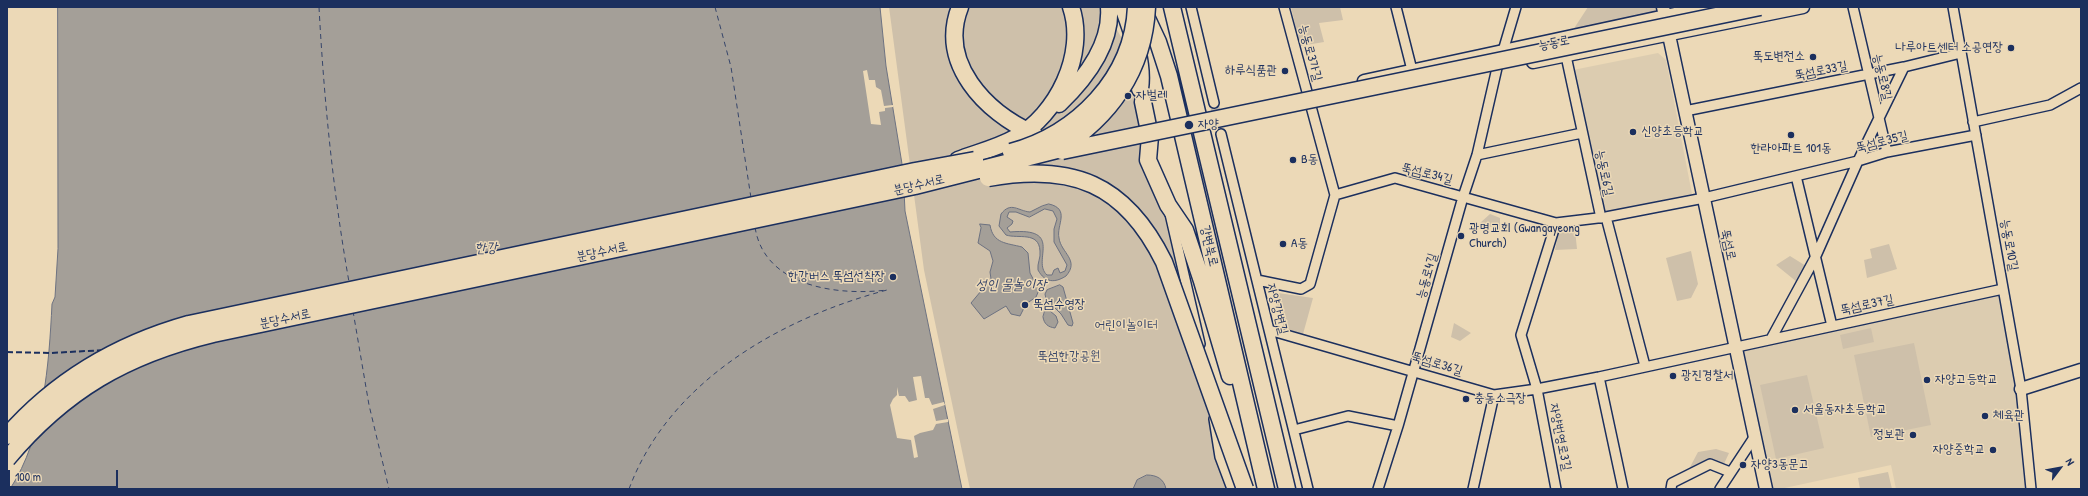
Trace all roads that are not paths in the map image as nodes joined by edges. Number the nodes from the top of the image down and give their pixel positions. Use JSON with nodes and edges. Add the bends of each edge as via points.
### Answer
{"nodes":[{"id":1,"x":960,"y":7,"type":"edge"},
{"id":2,"x":1071,"y":7,"type":"edge"},
{"id":3,"x":1109,"y":7,"type":"edge"},
{"id":4,"x":1123,"y":7,"type":"edge"},
{"id":5,"x":1136,"y":7,"type":"edge"},
{"id":6,"x":1141,"y":7,"type":"edge"},
{"id":7,"x":1148,"y":7,"type":"edge"},
{"id":8,"x":1172,"y":7,"type":"edge"},
{"id":9,"x":1191,"y":7,"type":"edge"},
{"id":10,"x":1284,"y":7,"type":"edge"},
{"id":11,"x":1396,"y":7,"type":"edge"},
{"id":12,"x":1516,"y":7,"type":"edge"},
{"id":13,"x":1707,"y":7,"type":"edge"},
{"id":14,"x":1738,"y":7,"type":"edge"},
{"id":15,"x":1760,"y":7,"type":"edge"},
{"id":16,"x":1803,"y":7,"type":"edge"},
{"id":17,"x":1853,"y":7,"type":"edge"},
{"id":18,"x":1953,"y":7,"type":"edge"},
{"id":19,"x":1664,"y":12,"type":"edge"},
{"id":20,"x":1669,"y":34,"type":"junction"},
{"id":21,"x":1502,"y":51,"type":"junction"},
{"id":22,"x":1961,"y":53,"type":"junction"},
{"id":23,"x":1566,"y":56,"type":"junction"},
{"id":24,"x":1904,"y":67,"type":"junction"},
{"id":25,"x":1496,"y":68,"type":"junction"},
{"id":26,"x":1412,"y":70,"type":"junction"},
{"id":27,"x":1868,"y":74,"type":"junction"},
{"id":28,"x":2081,"y":88,"type":"edge"},
{"id":29,"x":1307,"y":93,"type":"junction"},
{"id":30,"x":1214,"y":103,"type":"tunnel mouth"},
{"id":31,"x":1310,"y":106,"type":"junction"},
{"id":32,"x":1685,"y":111,"type":"junction"},
{"id":33,"x":1879,"y":121,"type":"junction"},
{"id":34,"x":1036,"y":122,"type":"junction"},
{"id":35,"x":1974,"y":122,"type":"junction"},
{"id":36,"x":1582,"y":133,"type":"junction"},
{"id":37,"x":1223,"y":134,"type":"tunnel mouth"},
{"id":38,"x":1976,"y":135,"type":"junction"},
{"id":39,"x":1887,"y":152,"type":"junction"},
{"id":40,"x":1477,"y":155,"type":"junction"},
{"id":41,"x":1018,"y":161,"type":"junction"},
{"id":42,"x":1858,"y":161,"type":"junction"},
{"id":43,"x":1796,"y":176,"type":"junction"},
{"id":44,"x":915,"y":179,"type":"junction"},
{"id":45,"x":1335,"y":195,"type":"junction"},
{"id":46,"x":1463,"y":197,"type":"junction"},
{"id":47,"x":1704,"y":198,"type":"junction"},
{"id":48,"x":1168,"y":205,"type":"junction"},
{"id":49,"x":1603,"y":218,"type":"junction"},
{"id":50,"x":1556,"y":223,"type":"junction"},
{"id":51,"x":1815,"y":258,"type":"junction"},
{"id":52,"x":1257,"y":280,"type":"junction"},
{"id":53,"x":2003,"y":289,"type":"junction"},
{"id":54,"x":1832,"y":326,"type":"junction"},
{"id":55,"x":1269,"y":330,"type":"junction"},
{"id":56,"x":1771,"y":339,"type":"junction"},
{"id":57,"x":1735,"y":346,"type":"junction"},
{"id":58,"x":1645,"y":366,"type":"junction"},
{"id":59,"x":2081,"y":370,"type":"edge"},
{"id":60,"x":1414,"y":371,"type":"junction"},
{"id":61,"x":1599,"y":377,"type":"junction"},
{"id":62,"x":1538,"y":389,"type":"junction"},
{"id":63,"x":2021,"y":389,"type":"junction"},
{"id":64,"x":1494,"y":395,"type":"junction"},
{"id":65,"x":1398,"y":426,"type":"junction"},
{"id":66,"x":1294,"y":430,"type":"junction"},
{"id":67,"x":1254,"y":433,"type":"junction"},
{"id":68,"x":7,"y":436,"type":"edge"},
{"id":69,"x":1754,"y":436,"type":"junction"},
{"id":70,"x":7,"y":459,"type":"edge"},
{"id":71,"x":1730,"y":472,"type":"junction"},
{"id":72,"x":1671,"y":486,"type":"edge"},
{"id":73,"x":1232,"y":489,"type":"edge"},
{"id":74,"x":1245,"y":489,"type":"edge"},
{"id":75,"x":1266,"y":489,"type":"edge"},
{"id":76,"x":1288,"y":489,"type":"edge"},
{"id":77,"x":1308,"y":489,"type":"edge"},
{"id":78,"x":1378,"y":489,"type":"edge"},
{"id":79,"x":1473,"y":489,"type":"edge"},
{"id":80,"x":1556,"y":489,"type":"edge"},
{"id":81,"x":1623,"y":489,"type":"edge"},
{"id":82,"x":1720,"y":489,"type":"edge"},
{"id":83,"x":1766,"y":489,"type":"edge"},
{"id":84,"x":2031,"y":489,"type":"edge"}],
"edges":[{"from":1,"to":14,"type":"highway","bridge":true,"via":[[954,35],[957,58],[967,80],[985,101],[1005,118],[1037,135],[1072,139],[1088,138],[1220,108],[1313,94]]},
{"from":2,"to":34,"type":"highway","via":[[1075,31],[1070,68],[1056,97]]},
{"from":3,"to":34,"type":"highway","via":[[1106,31],[1095,61],[1062,101]]},
{"from":4,"to":48,"type":"highway","via":[[1142,75],[1141,96],[1150,136],[1148,160]]},
{"from":5,"to":44,"type":"highway","name":"분당수서로","bridge":true,"via":[[1130,38],[1116,73],[1090,107],[1070,125],[1044,140],[1014,151],[943,168]]},
{"from":6,"to":67,"type":"highway","name":"강변북로","via":[[1158,42],[1169,76]]},
{"from":7,"to":41,"type":"highway","name":"분당수서로","bridge":true,"via":[[1139,56],[1126,84],[1108,109],[1081,134],[1057,150]]},
{"from":8,"to":76,"type":"highway","name":"강변북로"},
{"from":9,"to":30,"type":"street"},
{"from":10,"to":29,"type":"street","name":"능동로3가길"},
{"from":11,"to":26,"type":"street"},
{"from":12,"to":21,"type":"street"},
{"from":13,"to":19,"type":"main road","name":"능동로"},
{"from":15,"to":41,"type":"highway","bridge":true},
{"from":16,"to":20,"type":"main road","name":"능동로"},
{"from":17,"to":27,"type":"street","name":"능동로8길"},
{"from":18,"to":22,"type":"street","name":"능동로10길"},
{"from":19,"to":20,"type":"main road","name":"뚝섬로"},
{"from":19,"to":21,"type":"main road","name":"능동로"},
{"from":20,"to":23,"type":"main road","name":"능동로"},
{"from":20,"to":32,"type":"main road","name":"뚝섬로"},
{"from":21,"to":26,"type":"main road","name":"능동로"},
{"from":22,"to":24,"type":"street","name":"뚝섬로33길"},
{"from":22,"to":35,"type":"street","name":"능동로10길"},
{"from":23,"to":25,"type":"main road","name":"능동로"},
{"from":23,"to":36,"type":"street","name":"능동로6길"},
{"from":24,"to":27,"type":"street","name":"뚝섬로33길"},
{"from":24,"to":33,"type":"street"},
{"from":25,"to":31,"type":"main road","name":"능동로"},
{"from":25,"to":40,"type":"street","name":"능동로4길"},
{"from":26,"to":29,"type":"main road","name":"능동로"},
{"from":27,"to":32,"type":"street","name":"뚝섬로33길"},
{"from":27,"to":33,"type":"street","name":"능동로8길"},
{"from":28,"to":35,"type":"street","via":[[2050,105]]},
{"from":29,"to":31,"type":"street","name":"능동로3가길"},
{"from":29,"to":31,"type":"main road","name":"능동로","via":[[1281,105]]},
{"from":31,"to":45,"type":"street"},
{"from":32,"to":47,"type":"main road","name":"뚝섬로"},
{"from":33,"to":39,"type":"street","name":"능동로8길"},
{"from":33,"to":42,"type":"street"},
{"from":34,"to":44,"type":"highway","bridge":true,"via":[[1015,138],[996,147],[950,162]]},
{"from":35,"to":38,"type":"street","name":"능동로10길"},
{"from":36,"to":40,"type":"street"},
{"from":36,"to":49,"type":"street","name":"능동로6길"},
{"from":37,"to":52,"type":"street","name":"자양강변길"},
{"from":38,"to":39,"type":"street","name":"뚝섬로35길"},
{"from":38,"to":53,"type":"street","name":"능동로10길"},
{"from":39,"to":42,"type":"street","name":"뚝섬로35길"},
{"from":40,"to":46,"type":"street","name":"능동로4길"},
{"from":41,"to":44,"type":"highway","name":"분당수서로","bridge":true},
{"from":42,"to":43,"type":"street","name":"뚝섬로35길"},
{"from":42,"to":51,"type":"street"},
{"from":43,"to":47,"type":"street","name":"뚝섬로35길"},
{"from":43,"to":51,"type":"street"},
{"from":44,"to":68,"type":"highway","name":"분당수서로","bridge":true,"via":[[227,315],[175,328],[129,345],[83,370],[43,399]]},
{"from":44,"to":70,"type":"highway","name":"분당수서로","bridge":true,"via":[[176,344],[139,357],[100,377],[44,419]]},
{"from":44,"to":74,"type":"highway","bridge":true,"via":[[956,185],[1024,173],[1053,173],[1097,186],[1130,211],[1148,233],[1164,262]]},
{"from":45,"to":46,"type":"street","name":"뚝섬로34길","via":[[1395,178]]},
{"from":45,"to":52,"type":"street","via":[[1310,284],[1301,289]]},
{"from":46,"to":50,"type":"street","name":"뚝섬로34길"},
{"from":46,"to":60,"type":"street","name":"능동로4길"},
{"from":47,"to":49,"type":"street","name":"뚝섬로34길"},
{"from":47,"to":57,"type":"main road","name":"뚝섬로"},
{"from":48,"to":67,"type":"highway","via":[[1185,230],[1236,396]]},
{"from":48,"to":73,"type":"street","via":[[1203,355],[1220,457]]},
{"from":49,"to":50,"type":"street","name":"뚝섬로34길"},
{"from":49,"to":58,"type":"street"},
{"from":50,"to":62,"type":"street","via":[[1521,335]]},
{"from":51,"to":54,"type":"street"},
{"from":51,"to":56,"type":"street"},
{"from":52,"to":55,"type":"street","name":"자양강변길"},
{"from":53,"to":54,"type":"street","name":"뚝섬로37길"},
{"from":53,"to":63,"type":"street","name":"능동로10길"},
{"from":54,"to":56,"type":"street","name":"뚝섬로37길"},
{"from":55,"to":60,"type":"street","name":"뚝섬로36길"},
{"from":55,"to":66,"type":"street","name":"자양강변길"},
{"from":56,"to":57,"type":"street","name":"뚝섬로37길"},
{"from":57,"to":58,"type":"street","name":"뚝섬로36길"},
{"from":57,"to":69,"type":"main road","name":"뚝섬로"},
{"from":58,"to":61,"type":"street","name":"뚝섬로36길"},
{"from":59,"to":63,"type":"main road"},
{"from":60,"to":64,"type":"street","name":"뚝섬로36길"},
{"from":60,"to":65,"type":"street","name":"능동로4길"},
{"from":61,"to":62,"type":"street","name":"뚝섬로36길"},
{"from":61,"to":81,"type":"street"},
{"from":62,"to":64,"type":"street","name":"뚝섬로36길"},
{"from":62,"to":80,"type":"street","name":"자양번영로3길"},
{"from":63,"to":84,"type":"street","name":"능동로10길"},
{"from":64,"to":79,"type":"street"},
{"from":65,"to":66,"type":"street","via":[[1348,416]]},
{"from":65,"to":78,"type":"street","name":"능동로4길"},
{"from":66,"to":77,"type":"street","name":"자양강변길"},
{"from":67,"to":75,"type":"highway","name":"강변북로"},
{"from":69,"to":71,"type":"street"},
{"from":69,"to":83,"type":"main road","name":"뚝섬로"},
{"from":71,"to":72,"type":"street","via":[[1710,464]]},
{"from":71,"to":82,"type":"street"}]}
